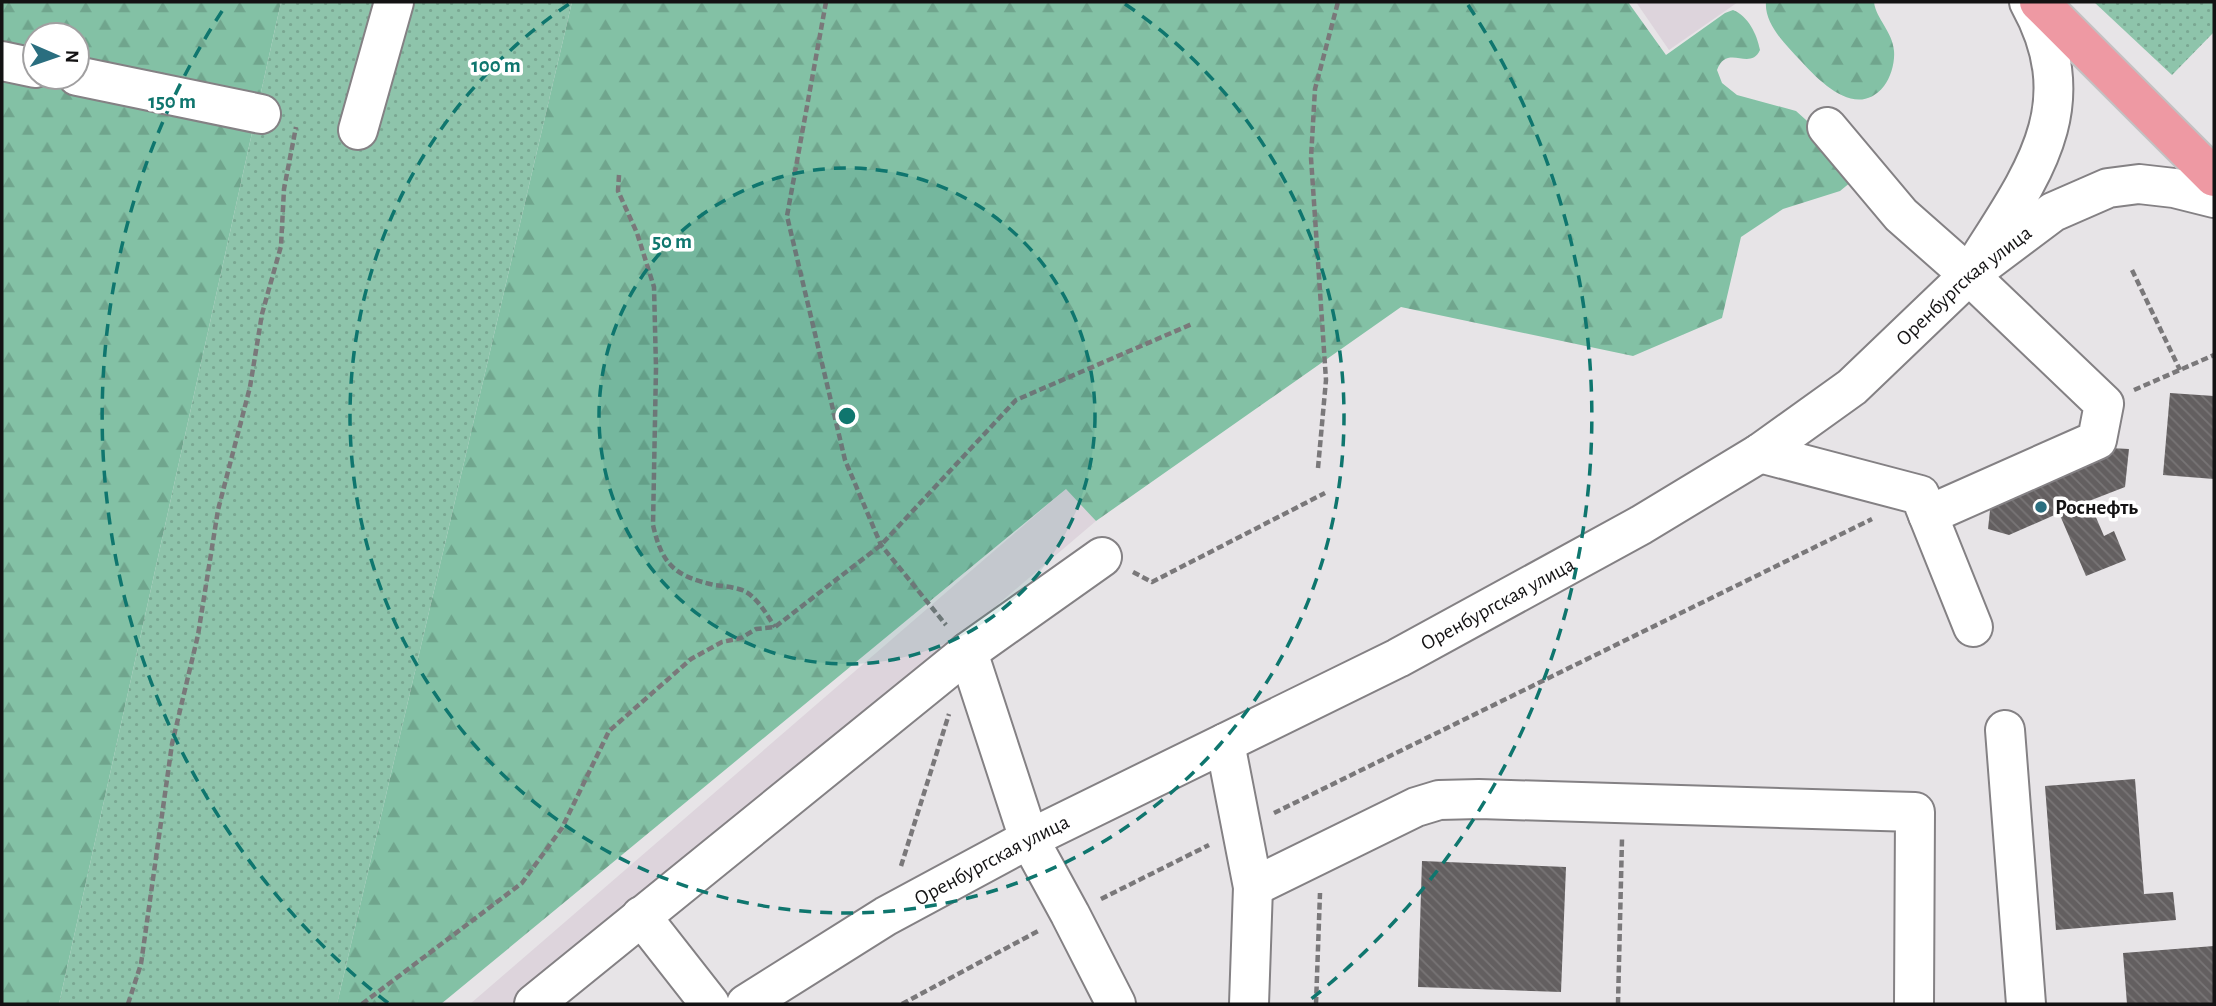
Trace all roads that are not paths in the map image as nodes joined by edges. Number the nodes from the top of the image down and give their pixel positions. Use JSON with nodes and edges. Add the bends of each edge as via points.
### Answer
{"nodes":[{"id":1,"x":394,"y":2,"type":"edge"},
{"id":2,"x":2029,"y":2,"type":"edge"},
{"id":3,"x":2039,"y":2,"type":"edge"},
{"id":4,"x":2,"y":61,"type":"edge"},
{"id":5,"x":21,"y":65,"type":"edge"},
{"id":6,"x":91,"y":79,"type":"edge"},
{"id":7,"x":279,"y":117,"type":"road end"},
{"id":8,"x":1827,"y":127,"type":"dead end"},
{"id":9,"x":358,"y":130,"type":"dead end"},
{"id":10,"x":2214,"y":177,"type":"edge"},
{"id":11,"x":2214,"y":198,"type":"edge"},
{"id":12,"x":1969,"y":275,"type":"junction"},
{"id":13,"x":1760,"y":453,"type":"junction"},
{"id":14,"x":1924,"y":505,"type":"junction"},
{"id":15,"x":1102,"y":557,"type":"road end"},
{"id":16,"x":1973,"y":627,"type":"dead end"},
{"id":17,"x":968,"y":652,"type":"junction"},
{"id":18,"x":2005,"y":730,"type":"dead end"},
{"id":19,"x":1225,"y":743,"type":"junction"},
{"id":20,"x":1029,"y":839,"type":"junction"},
{"id":21,"x":1254,"y":887,"type":"junction"},
{"id":22,"x":641,"y":916,"type":"junction"},
{"id":23,"x":534,"y":1004,"type":"edge"},
{"id":24,"x":710,"y":1004,"type":"edge"},
{"id":25,"x":746,"y":1004,"type":"edge"},
{"id":26,"x":1116,"y":1004,"type":"edge"},
{"id":27,"x":1249,"y":1004,"type":"edge"},
{"id":28,"x":1914,"y":1004,"type":"edge"},
{"id":29,"x":2026,"y":1004,"type":"edge"}],
"edges":[{"from":1,"to":9,"type":"street"},
{"from":2,"to":12,"type":"street","via":[[2049,52],[2052,116],[2028,182]]},
{"from":3,"to":10,"type":"main road"},
{"from":4,"to":5,"type":"street"},
{"from":6,"to":7,"type":"street"},
{"from":8,"to":12,"type":"street","via":[[1901,215]]},
{"from":11,"to":12,"type":"street","name":"Оренбургская улица","via":[[2139,184],[2108,188],[2053,212]]},
{"from":12,"to":13,"type":"street","name":"Оренбургская улица","via":[[1852,387]]},
{"from":12,"to":14,"type":"street","via":[[2104,404],[2096,440]]},
{"from":13,"to":14,"type":"street"},
{"from":13,"to":19,"type":"street","name":"Оренбургская улица","via":[[1641,525],[1409,653]]},
{"from":14,"to":16,"type":"street"},
{"from":15,"to":17,"type":"street"},
{"from":17,"to":20,"type":"street"},
{"from":17,"to":22,"type":"street"},
{"from":18,"to":29,"type":"street"},
{"from":19,"to":20,"type":"street","name":"Оренбургская улица"},
{"from":19,"to":21,"type":"street"},
{"from":20,"to":25,"type":"street","name":"Оренбургская улица","via":[[886,916]]},
{"from":20,"to":26,"type":"street"},
{"from":21,"to":27,"type":"street"},
{"from":21,"to":28,"type":"street","via":[[1439,800],[1915,812]]},
{"from":22,"to":23,"type":"street"},
{"from":22,"to":24,"type":"street"}]}
